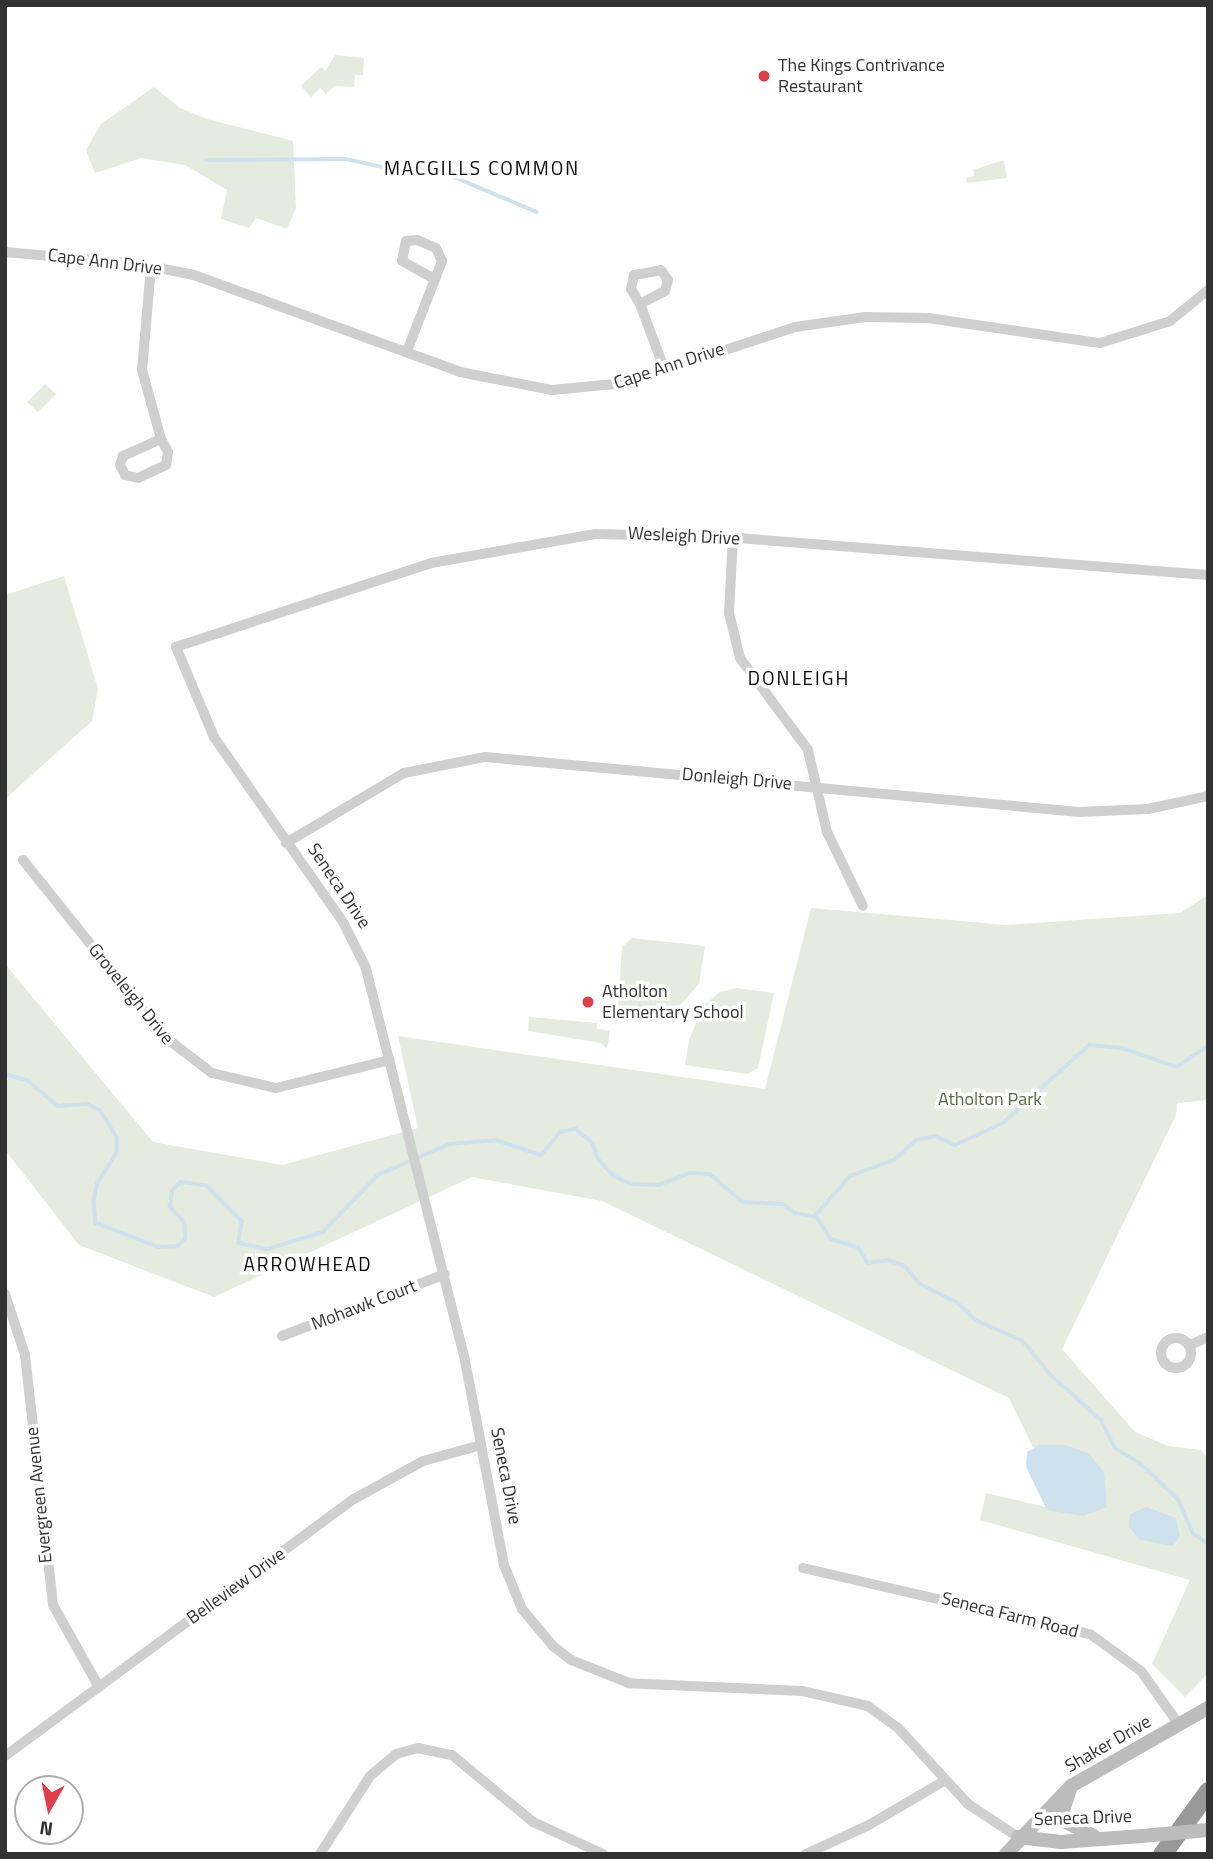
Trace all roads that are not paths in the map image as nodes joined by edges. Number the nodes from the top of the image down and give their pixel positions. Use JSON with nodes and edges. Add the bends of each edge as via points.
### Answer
{"nodes":[{"id":1,"x":5,"y":252,"type":"edge"},
{"id":2,"x":151,"y":266,"type":"junction"},
{"id":3,"x":433,"y":278,"type":"dead end"},
{"id":4,"x":1208,"y":289,"type":"edge"},
{"id":5,"x":640,"y":304,"type":"dead end"},
{"id":6,"x":407,"y":351,"type":"junction"},
{"id":7,"x":665,"y":372,"type":"junction"},
{"id":8,"x":161,"y":439,"type":"junction"},
{"id":9,"x":733,"y":537,"type":"junction"},
{"id":10,"x":1208,"y":575,"type":"edge"},
{"id":11,"x":176,"y":646,"type":"joint"},
{"id":12,"x":816,"y":786,"type":"junction"},
{"id":13,"x":1208,"y":796,"type":"edge"},
{"id":14,"x":286,"y":844,"type":"junction"},
{"id":15,"x":23,"y":860,"type":"dead end"},
{"id":16,"x":863,"y":906,"type":"dead end"},
{"id":17,"x":390,"y":1060,"type":"junction"},
{"id":18,"x":445,"y":1273,"type":"junction"},
{"id":19,"x":5,"y":1294,"type":"edge"},
{"id":20,"x":282,"y":1336,"type":"dead end"},
{"id":21,"x":1208,"y":1337,"type":"edge"},
{"id":22,"x":1190,"y":1345,"type":"dead end"},
{"id":23,"x":481,"y":1445,"type":"junction"},
{"id":24,"x":803,"y":1567,"type":"dead end"},
{"id":25,"x":99,"y":1687,"type":"junction"},
{"id":26,"x":1208,"y":1708,"type":"edge"},
{"id":27,"x":1180,"y":1726,"type":"junction"},
{"id":28,"x":5,"y":1756,"type":"edge"},
{"id":29,"x":944,"y":1781,"type":"junction"},
{"id":30,"x":1071,"y":1786,"type":"junction"},
{"id":31,"x":1208,"y":1791,"type":"edge"},
{"id":32,"x":1208,"y":1830,"type":"edge"},
{"id":33,"x":1017,"y":1838,"type":"junction"},
{"id":34,"x":1106,"y":1839,"type":"junction"},
{"id":35,"x":320,"y":1854,"type":"edge"},
{"id":36,"x":603,"y":1854,"type":"edge"},
{"id":37,"x":806,"y":1854,"type":"edge"},
{"id":38,"x":1006,"y":1854,"type":"edge"},
{"id":39,"x":1162,"y":1854,"type":"edge"}],
"edges":[{"from":1,"to":2,"type":"street","name":"Cape Ann Drive"},
{"from":2,"to":6,"type":"street","name":"Cape Ann Drive","via":[[216,281]]},
{"from":2,"to":8,"type":"street","via":[[142,370]]},
{"from":3,"to":6,"type":"street"},
{"from":4,"to":7,"type":"street","name":"Cape Ann Drive","via":[[1170,321],[1100,343],[938,319],[864,317],[795,327]]},
{"from":5,"to":7,"type":"street"},
{"from":6,"to":7,"type":"street","name":"Cape Ann Drive","via":[[483,379],[528,388],[605,387]]},
{"from":8,"to":8,"type":"street","via":[[123,456],[120,465],[125,475],[138,478],[166,465]]},
{"from":9,"to":10,"type":"street","name":"Wesleigh Drive"},
{"from":9,"to":11,"type":"street","name":"Wesleigh Drive","via":[[595,534],[466,555]]},
{"from":9,"to":12,"type":"street","via":[[729,596],[735,643],[750,674],[808,750]]},
{"from":11,"to":14,"type":"street","name":"Seneca Drive","via":[[214,737]]},
{"from":12,"to":13,"type":"street","name":"Donleigh Drive","via":[[1079,812],[1148,809]]},
{"from":12,"to":14,"type":"street","name":"Donleigh Drive","via":[[519,759],[455,760],[379,783]]},
{"from":12,"to":16,"type":"street","via":[[827,832]]},
{"from":14,"to":17,"type":"street","name":"Seneca Drive","via":[[352,936],[366,968]]},
{"from":15,"to":17,"type":"street","name":"Groveleigh Drive","via":[[165,1037],[212,1073],[275,1088]]},
{"from":17,"to":18,"type":"street","name":"Seneca Drive"},
{"from":18,"to":20,"type":"street","name":"Mohawk Court"},
{"from":18,"to":23,"type":"street","name":"Seneca Drive"},
{"from":19,"to":25,"type":"street","name":"Evergreen Avenue","via":[[25,1355],[53,1605]]},
{"from":21,"to":22,"type":"street"},
{"from":23,"to":25,"type":"street","name":"Belleview Drive","via":[[423,1461],[376,1484]]},
{"from":23,"to":29,"type":"street","name":"Seneca Drive","via":[[512,1590],[536,1628],[570,1660],[611,1677],[648,1685],[802,1692],[849,1699],[868,1706],[898,1728]]},
{"from":24,"to":27,"type":"street","name":"Seneca Farm Road","via":[[1090,1634],[1141,1671]]},
{"from":25,"to":28,"type":"street","name":"Belleview Drive"},
{"from":26,"to":27,"type":"street","name":"Shaker Drive"},
{"from":27,"to":30,"type":"street","name":"Shaker Drive"},
{"from":29,"to":33,"type":"street","name":"Seneca Drive"},
{"from":29,"to":37,"type":"street","via":[[869,1825]]},
{"from":30,"to":33,"type":"street","name":"Shaker Drive"},
{"from":30,"to":34,"type":"street","via":[[1063,1811],[1066,1822]]},
{"from":31,"to":39,"type":"highway"},
{"from":32,"to":34,"type":"street","name":"Seneca Drive","bridge":true},
{"from":33,"to":34,"type":"street","name":"Seneca Drive","via":[[1038,1842]]},
{"from":33,"to":38,"type":"street","name":"Shaker Drive"},
{"from":35,"to":36,"type":"street","via":[[370,1776],[396,1754],[418,1748],[452,1755],[533,1822]]}]}
